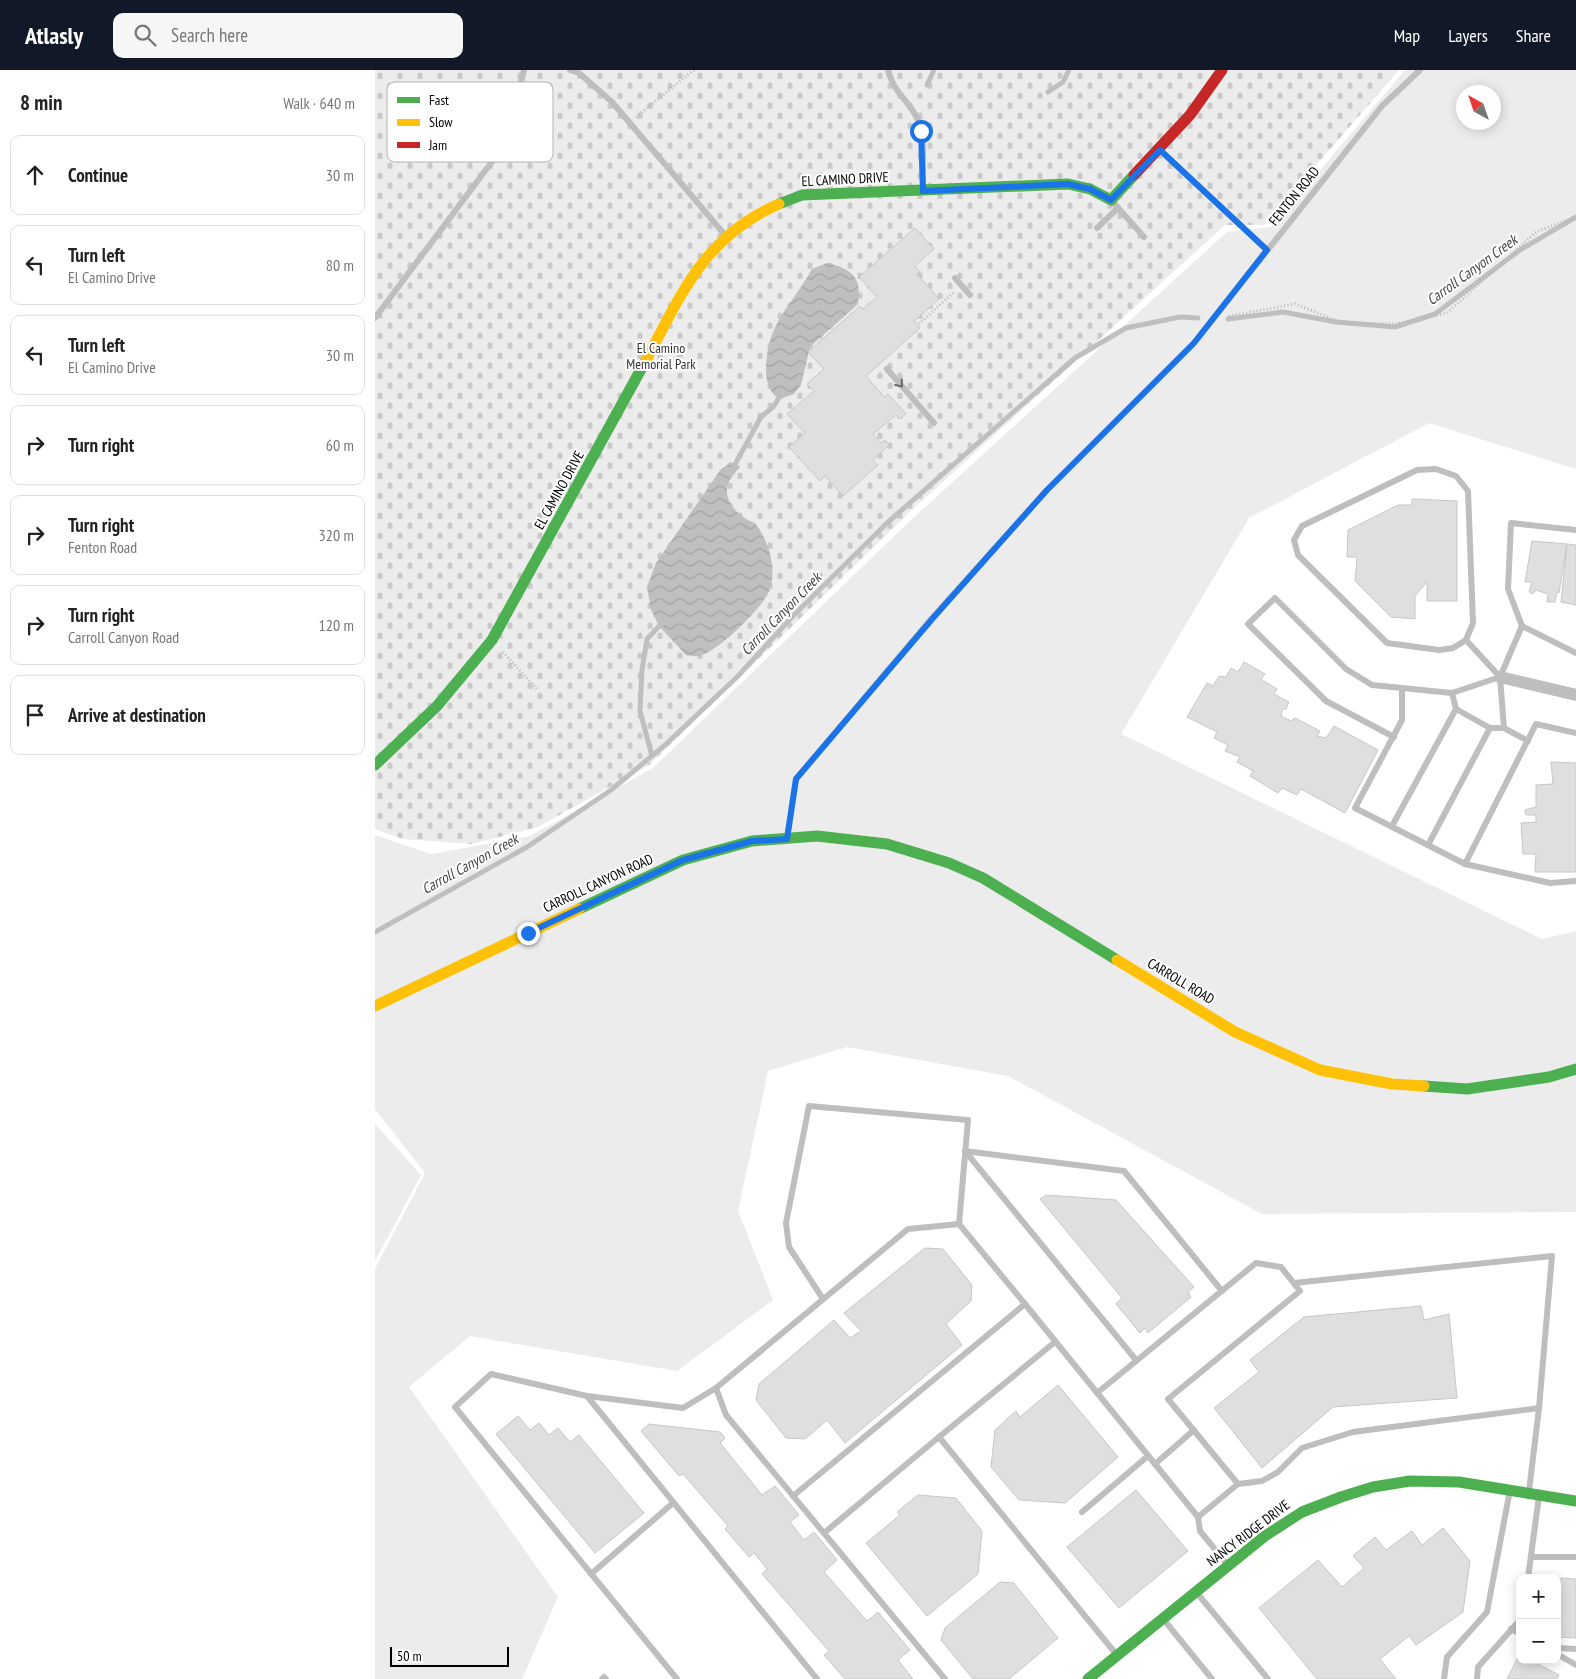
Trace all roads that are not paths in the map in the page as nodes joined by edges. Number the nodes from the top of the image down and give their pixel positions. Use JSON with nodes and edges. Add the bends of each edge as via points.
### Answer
{"nodes":[{"id":1,"x":570,"y":70,"type":"edge"},
{"id":2,"x":888,"y":70,"type":"edge"},
{"id":3,"x":1222,"y":70,"type":"edge"},
{"id":4,"x":1420,"y":70,"type":"edge"},
{"id":5,"x":1160,"y":150,"type":"junction"},
{"id":6,"x":492,"y":162,"type":"edge"},
{"id":7,"x":923,"y":191,"type":"junction"},
{"id":8,"x":1115,"y":204,"type":"junction"},
{"id":9,"x":1097,"y":228,"type":"dead end"},
{"id":10,"x":726,"y":236,"type":"junction"},
{"id":11,"x":1144,"y":237,"type":"dead end"},
{"id":12,"x":1267,"y":250,"type":"junction"},
{"id":13,"x":955,"y":278,"type":"dead end"},
{"id":14,"x":970,"y":295,"type":"dead end"},
{"id":15,"x":375,"y":318,"type":"edge"},
{"id":16,"x":887,"y":369,"type":"dead end"},
{"id":17,"x":934,"y":423,"type":"dead end"},
{"id":18,"x":1576,"y":530,"type":"edge"},
{"id":19,"x":1522,"y":626,"type":"junction"},
{"id":20,"x":1465,"y":640,"type":"junction"},
{"id":21,"x":1576,"y":653,"type":"edge"},
{"id":22,"x":1500,"y":677,"type":"junction"},
{"id":23,"x":1402,"y":689,"type":"junction"},
{"id":24,"x":1452,"y":693,"type":"junction"},
{"id":25,"x":1576,"y":695,"type":"edge"},
{"id":26,"x":1456,"y":709,"type":"junction"},
{"id":27,"x":1489,"y":728,"type":"junction"},
{"id":28,"x":1504,"y":728,"type":"junction"},
{"id":29,"x":1576,"y":733,"type":"edge"},
{"id":30,"x":1394,"y":737,"type":"junction"},
{"id":31,"x":1528,"y":741,"type":"junction"},
{"id":32,"x":375,"y":765,"type":"edge"},
{"id":33,"x":1392,"y":826,"type":"junction"},
{"id":34,"x":787,"y":839,"type":"junction"},
{"id":35,"x":1428,"y":845,"type":"junction"},
{"id":36,"x":1465,"y":864,"type":"junction"},
{"id":37,"x":1576,"y":882,"type":"edge"},
{"id":38,"x":375,"y":1006,"type":"edge"},
{"id":39,"x":1576,"y":1069,"type":"edge"},
{"id":40,"x":965,"y":1151,"type":"junction"},
{"id":41,"x":959,"y":1224,"type":"junction"},
{"id":42,"x":1294,"y":1283,"type":"junction"},
{"id":43,"x":1222,"y":1290,"type":"junction"},
{"id":44,"x":823,"y":1298,"type":"junction"},
{"id":45,"x":1025,"y":1304,"type":"junction"},
{"id":46,"x":1055,"y":1342,"type":"junction"},
{"id":47,"x":1136,"y":1360,"type":"junction"},
{"id":48,"x":715,"y":1388,"type":"junction"},
{"id":49,"x":1097,"y":1393,"type":"junction"},
{"id":50,"x":587,"y":1396,"type":"junction"},
{"id":51,"x":1539,"y":1408,"type":"junction"},
{"id":52,"x":1194,"y":1430,"type":"junction"},
{"id":53,"x":939,"y":1437,"type":"junction"},
{"id":54,"x":1148,"y":1456,"type":"junction"},
{"id":55,"x":1155,"y":1464,"type":"junction"},
{"id":56,"x":1238,"y":1484,"type":"junction"},
{"id":57,"x":1510,"y":1490,"type":"junction"},
{"id":58,"x":1534,"y":1494,"type":"junction"},
{"id":59,"x":793,"y":1496,"type":"junction"},
{"id":60,"x":1576,"y":1501,"type":"edge"},
{"id":61,"x":673,"y":1502,"type":"junction"},
{"id":62,"x":1082,"y":1512,"type":"dead end"},
{"id":63,"x":1198,"y":1517,"type":"junction"},
{"id":64,"x":823,"y":1533,"type":"junction"},
{"id":65,"x":1531,"y":1557,"type":"junction"},
{"id":66,"x":1576,"y":1557,"type":"edge"},
{"id":67,"x":1228,"y":1566,"type":"junction"},
{"id":68,"x":591,"y":1574,"type":"junction"},
{"id":69,"x":1529,"y":1574,"type":"edge"},
{"id":70,"x":1196,"y":1592,"type":"junction"},
{"id":71,"x":1163,"y":1618,"type":"junction"},
{"id":72,"x":1516,"y":1624,"type":"edge"},
{"id":73,"x":1511,"y":1629,"type":"junction"},
{"id":74,"x":1516,"y":1632,"type":"edge"},
{"id":75,"x":1561,"y":1648,"type":"edge"},
{"id":76,"x":1576,"y":1649,"type":"edge"},
{"id":77,"x":1117,"y":1656,"type":"junction"},
{"id":78,"x":1561,"y":1656,"type":"edge"},
{"id":79,"x":1576,"y":1665,"type":"edge"},
{"id":80,"x":602,"y":1679,"type":"edge"},
{"id":81,"x":606,"y":1679,"type":"edge"},
{"id":82,"x":677,"y":1679,"type":"edge"},
{"id":83,"x":817,"y":1679,"type":"edge"},
{"id":84,"x":945,"y":1679,"type":"edge"},
{"id":85,"x":1088,"y":1679,"type":"edge"},
{"id":86,"x":1212,"y":1679,"type":"edge"},
{"id":87,"x":1268,"y":1679,"type":"edge"},
{"id":88,"x":1444,"y":1679,"type":"edge"},
{"id":89,"x":1477,"y":1679,"type":"edge"}],
"edges":[{"from":1,"to":10,"type":"lane","via":[[597,88],[630,122]]},
{"from":2,"to":7,"type":"lane","via":[[897,92],[918,120]]},
{"from":3,"to":5,"type":"street","via":[[1191,115]]},
{"from":4,"to":12,"type":"lane","name":"FENTON ROAD","via":[[1382,106]]},
{"from":5,"to":8,"type":"street"},
{"from":5,"to":12,"type":"lane"},
{"from":6,"to":15,"type":"lane"},
{"from":7,"to":8,"type":"street","name":"EL CAMINO DRIVE","via":[[1068,184]]},
{"from":7,"to":10,"type":"street","name":"EL CAMINO DRIVE","via":[[802,195],[752,216]]},
{"from":8,"to":9,"type":"lane"},
{"from":8,"to":11,"type":"lane"},
{"from":10,"to":32,"type":"street","name":"EL CAMINO DRIVE","via":[[696,269],[492,640],[438,707]]},
{"from":12,"to":34,"type":"lane","name":"FENTON ROAD","via":[[1194,343],[1047,490],[796,779]]},
{"from":13,"to":14,"type":"lane"},
{"from":16,"to":17,"type":"lane","one_way":true},
{"from":18,"to":19,"type":"lane","via":[[1511,523],[1508,589]]},
{"from":19,"to":21,"type":"lane"},
{"from":19,"to":22,"type":"lane"},
{"from":20,"to":20,"type":"lane","via":[[1453,648],[1439,650],[1387,643],[1298,554],[1294,540],[1302,526],[1417,470],[1436,469],[1456,476],[1468,491],[1473,623]]},
{"from":20,"to":22,"type":"lane"},
{"from":22,"to":24,"type":"lane"},
{"from":22,"to":25,"type":"street"},
{"from":22,"to":28,"type":"lane"},
{"from":23,"to":24,"type":"lane"},
{"from":23,"to":30,"type":"lane","via":[[1402,720]]},
{"from":23,"to":30,"type":"lane","via":[[1372,685],[1346,669],[1275,598],[1249,624],[1326,701]]},
{"from":24,"to":26,"type":"lane"},
{"from":26,"to":27,"type":"lane"},
{"from":26,"to":33,"type":"lane"},
{"from":27,"to":28,"type":"lane"},
{"from":27,"to":35,"type":"lane"},
{"from":28,"to":31,"type":"lane"},
{"from":29,"to":31,"type":"lane","via":[[1536,724]]},
{"from":30,"to":33,"type":"lane","via":[[1355,808]]},
{"from":31,"to":36,"type":"lane"},
{"from":33,"to":35,"type":"lane"},
{"from":34,"to":38,"type":"street","name":"CARROLL CANYON ROAD","via":[[752,841],[683,860]]},
{"from":34,"to":39,"type":"street","name":"CARROLL ROAD","via":[[817,836],[854,839],[887,844],[949,863],[983,878],[1235,1032],[1320,1070],[1392,1084],[1467,1089],[1549,1077]]},
{"from":35,"to":36,"type":"lane"},
{"from":36,"to":37,"type":"lane","via":[[1549,883]]},
{"from":40,"to":41,"type":"lane"},
{"from":40,"to":43,"type":"lane","via":[[1124,1171]]},
{"from":40,"to":44,"type":"lane","via":[[968,1120],[809,1106],[786,1223],[789,1247]]},
{"from":40,"to":47,"type":"lane"},
{"from":41,"to":44,"type":"lane","via":[[908,1228]]},
{"from":41,"to":45,"type":"lane"},
{"from":42,"to":43,"type":"lane","via":[[1281,1267],[1256,1263]]},
{"from":42,"to":51,"type":"lane","via":[[1552,1256]]},
{"from":42,"to":52,"type":"lane","via":[[1301,1291],[1168,1399]]},
{"from":43,"to":47,"type":"lane"},
{"from":44,"to":48,"type":"lane"},
{"from":45,"to":46,"type":"lane"},
{"from":45,"to":59,"type":"lane"},
{"from":46,"to":49,"type":"lane"},
{"from":46,"to":53,"type":"lane"},
{"from":47,"to":49,"type":"lane"},
{"from":48,"to":50,"type":"lane","via":[[683,1408]]},
{"from":48,"to":59,"type":"lane","via":[[726,1415]]},
{"from":49,"to":54,"type":"lane"},
{"from":50,"to":61,"type":"lane"},
{"from":50,"to":68,"type":"lane","via":[[491,1374],[455,1407]]},
{"from":51,"to":56,"type":"lane","via":[[1353,1432],[1302,1448],[1278,1472],[1262,1481]]},
{"from":51,"to":58,"type":"lane"},
{"from":52,"to":55,"type":"lane"},
{"from":52,"to":56,"type":"lane"},
{"from":53,"to":64,"type":"lane"},
{"from":53,"to":77,"type":"lane"},
{"from":54,"to":55,"type":"lane"},
{"from":54,"to":62,"type":"lane"},
{"from":55,"to":63,"type":"lane"},
{"from":56,"to":63,"type":"lane"},
{"from":57,"to":58,"type":"street","name":"NANCY RIDGE DRIVE"},
{"from":57,"to":67,"type":"street","name":"NANCY RIDGE DRIVE","via":[[1459,1482],[1410,1481],[1373,1487],[1302,1512]]},
{"from":57,"to":88,"type":"lane","via":[[1487,1612],[1447,1657]]},
{"from":58,"to":60,"type":"street","name":"NANCY RIDGE DRIVE"},
{"from":58,"to":65,"type":"lane"},
{"from":59,"to":64,"type":"lane"},
{"from":61,"to":68,"type":"lane"},
{"from":61,"to":83,"type":"lane"},
{"from":63,"to":67,"type":"lane","via":[[1200,1531]]},
{"from":64,"to":84,"type":"lane"},
{"from":65,"to":66,"type":"lane"},
{"from":65,"to":69,"type":"lane"},
{"from":67,"to":70,"type":"street","name":"NANCY RIDGE DRIVE"},
{"from":68,"to":82,"type":"lane"},
{"from":70,"to":71,"type":"street","name":"NANCY RIDGE DRIVE"},
{"from":70,"to":87,"type":"lane"},
{"from":71,"to":77,"type":"street","name":"NANCY RIDGE DRIVE"},
{"from":71,"to":86,"type":"lane"},
{"from":72,"to":73,"type":"lane"},
{"from":73,"to":74,"type":"lane"},
{"from":73,"to":89,"type":"lane","via":[[1479,1667]]},
{"from":75,"to":76,"type":"lane"},
{"from":77,"to":85,"type":"street","name":"NANCY RIDGE DRIVE"},
{"from":78,"to":79,"type":"lane"},
{"from":80,"to":81,"type":"lane"}]}
